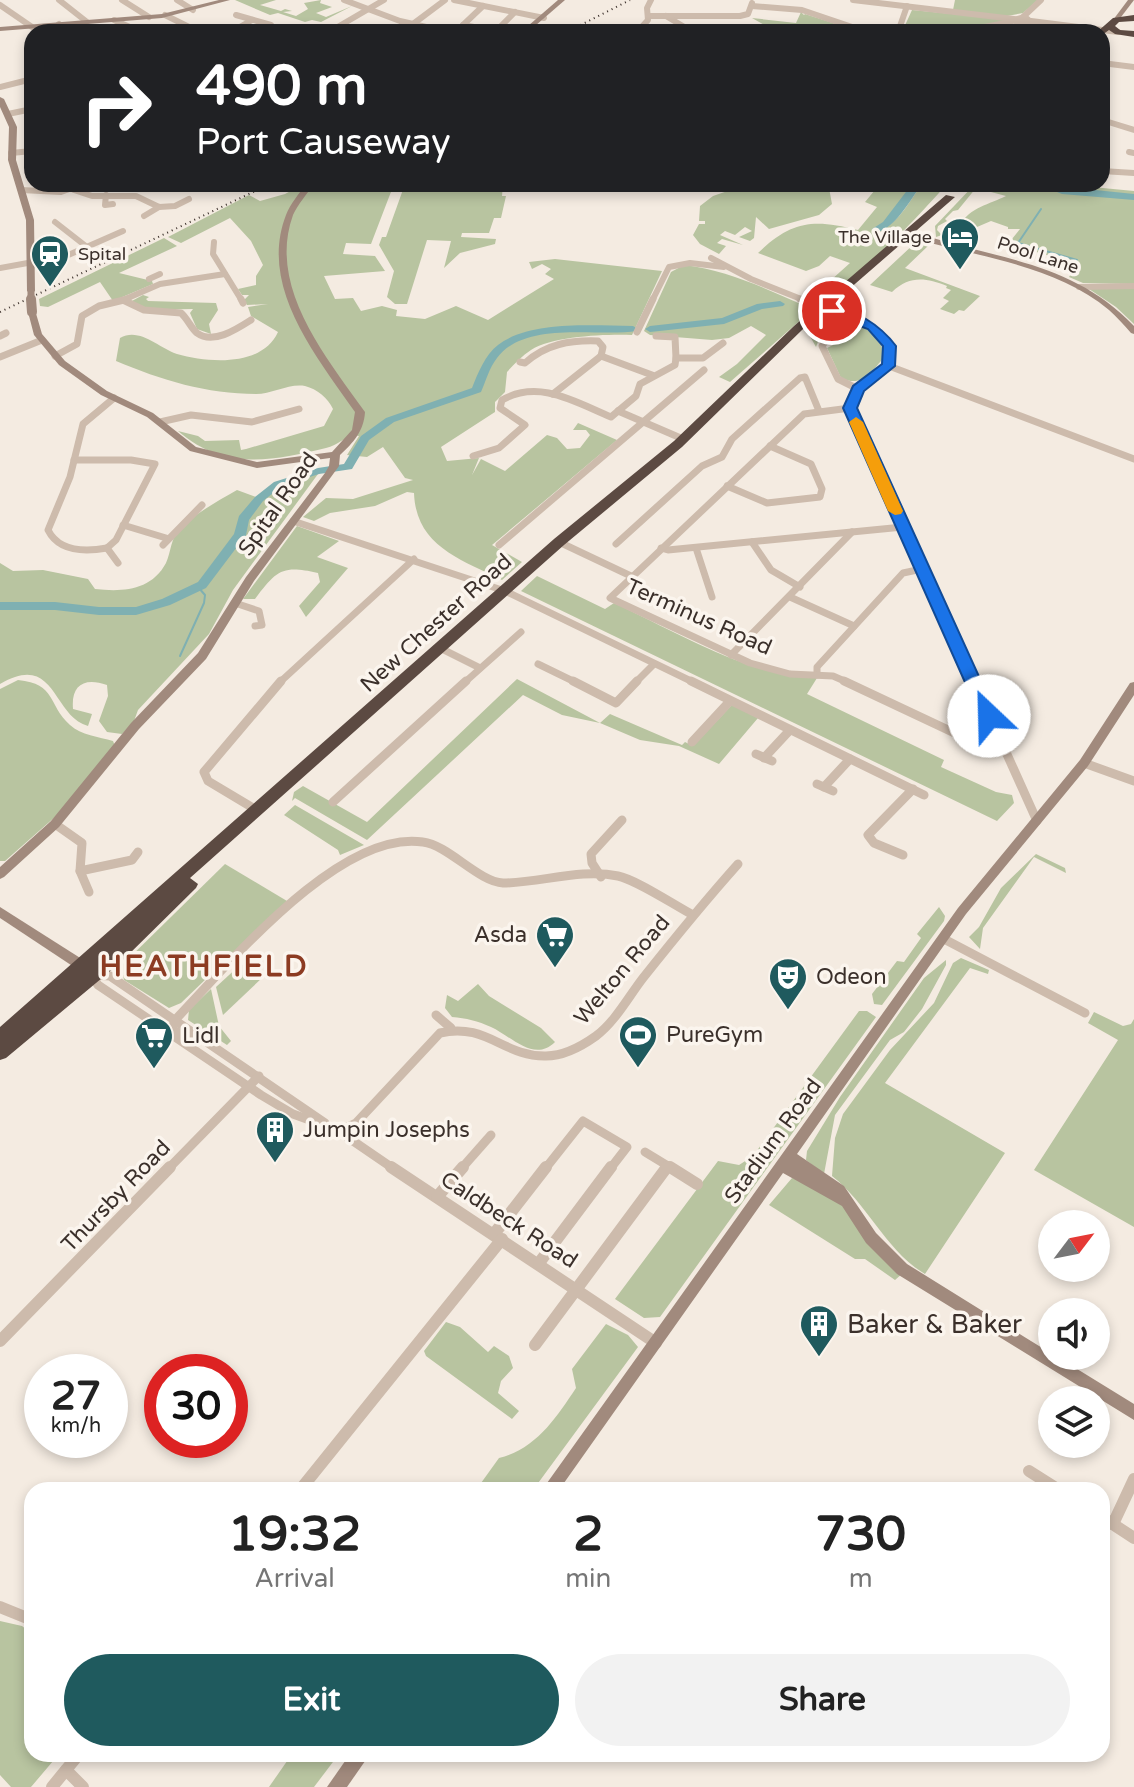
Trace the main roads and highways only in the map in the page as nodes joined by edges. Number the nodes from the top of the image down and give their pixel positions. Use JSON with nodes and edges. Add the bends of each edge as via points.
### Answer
{"nodes":[{"id":1,"x":227,"y":0,"type":"edge"},
{"id":2,"x":562,"y":0,"type":"edge"},
{"id":3,"x":1131,"y":0,"type":"edge"},
{"id":4,"x":1123,"y":8,"type":"junction"},
{"id":5,"x":1134,"y":18,"type":"edge"},
{"id":6,"x":59,"y":24,"type":"edge"},
{"id":7,"x":535,"y":24,"type":"edge"},
{"id":8,"x":1110,"y":25,"type":"edge"},
{"id":9,"x":24,"y":28,"type":"edge"},
{"id":10,"x":1110,"y":28,"type":"edge"},
{"id":11,"x":0,"y":29,"type":"edge"},
{"id":12,"x":0,"y":99,"type":"edge"},
{"id":13,"x":303,"y":192,"type":"edge"},
{"id":14,"x":953,"y":194,"type":"dead end"},
{"id":15,"x":914,"y":234,"type":"junction"},
{"id":16,"x":1134,"y":331,"type":"edge"},
{"id":17,"x":335,"y":454,"type":"junction"},
{"id":18,"x":1134,"y":686,"type":"edge"},
{"id":19,"x":258,"y":811,"type":"junction"},
{"id":20,"x":0,"y":874,"type":"edge"},
{"id":21,"x":0,"y":912,"type":"edge"},
{"id":22,"x":88,"y":970,"type":"junction"},
{"id":23,"x":0,"y":1039,"type":"edge"},
{"id":24,"x":0,"y":1053,"type":"edge"},
{"id":25,"x":785,"y":1160,"type":"junction"},
{"id":26,"x":1134,"y":1413,"type":"edge"},
{"id":27,"x":556,"y":1482,"type":"edge"},
{"id":28,"x":355,"y":1762,"type":"edge"},
{"id":29,"x":336,"y":1787,"type":"edge"}],
"edges":[{"from":1,"to":6,"type":"main road","via":[[165,15]]},
{"from":2,"to":7,"type":"main road"},
{"from":3,"to":4,"type":"main road"},
{"from":4,"to":5,"type":"main road"},
{"from":4,"to":8,"type":"main road"},
{"from":5,"to":10,"type":"highway"},
{"from":9,"to":11,"type":"main road"},
{"from":12,"to":17,"type":"main road","name":"Spital Road","bridge":true,"via":[[13,127],[11,153],[30,220],[32,312],[42,340],[55,356],[193,449],[262,465]]},
{"from":13,"to":17,"type":"main road","via":[[280,247],[284,277],[301,322],[361,417],[353,436]]},
{"from":14,"to":15,"type":"highway","name":"New Chester Road"},
{"from":15,"to":16,"type":"main road","name":"Pool Lane","via":[[1079,287],[1118,313]]},
{"from":15,"to":19,"type":"highway","name":"New Chester Road"},
{"from":17,"to":20,"type":"main road","name":"Spital Road","via":[[331,470],[202,656],[135,726],[55,824]]},
{"from":18,"to":25,"type":"main road","name":"Stadium Road","via":[[1084,763],[962,911]]},
{"from":19,"to":22,"type":"highway","name":"New Chester Road"},
{"from":19,"to":22,"type":"highway","name":"New Chester Road","via":[[173,901]]},
{"from":21,"to":22,"type":"main road"},
{"from":22,"to":23,"type":"highway"},
{"from":22,"to":24,"type":"highway","name":"New Chester Road"},
{"from":25,"to":26,"type":"main road","via":[[847,1203],[880,1249],[902,1269]]},
{"from":25,"to":27,"type":"main road","name":"Stadium Road"},
{"from":28,"to":29,"type":"main road"}]}
